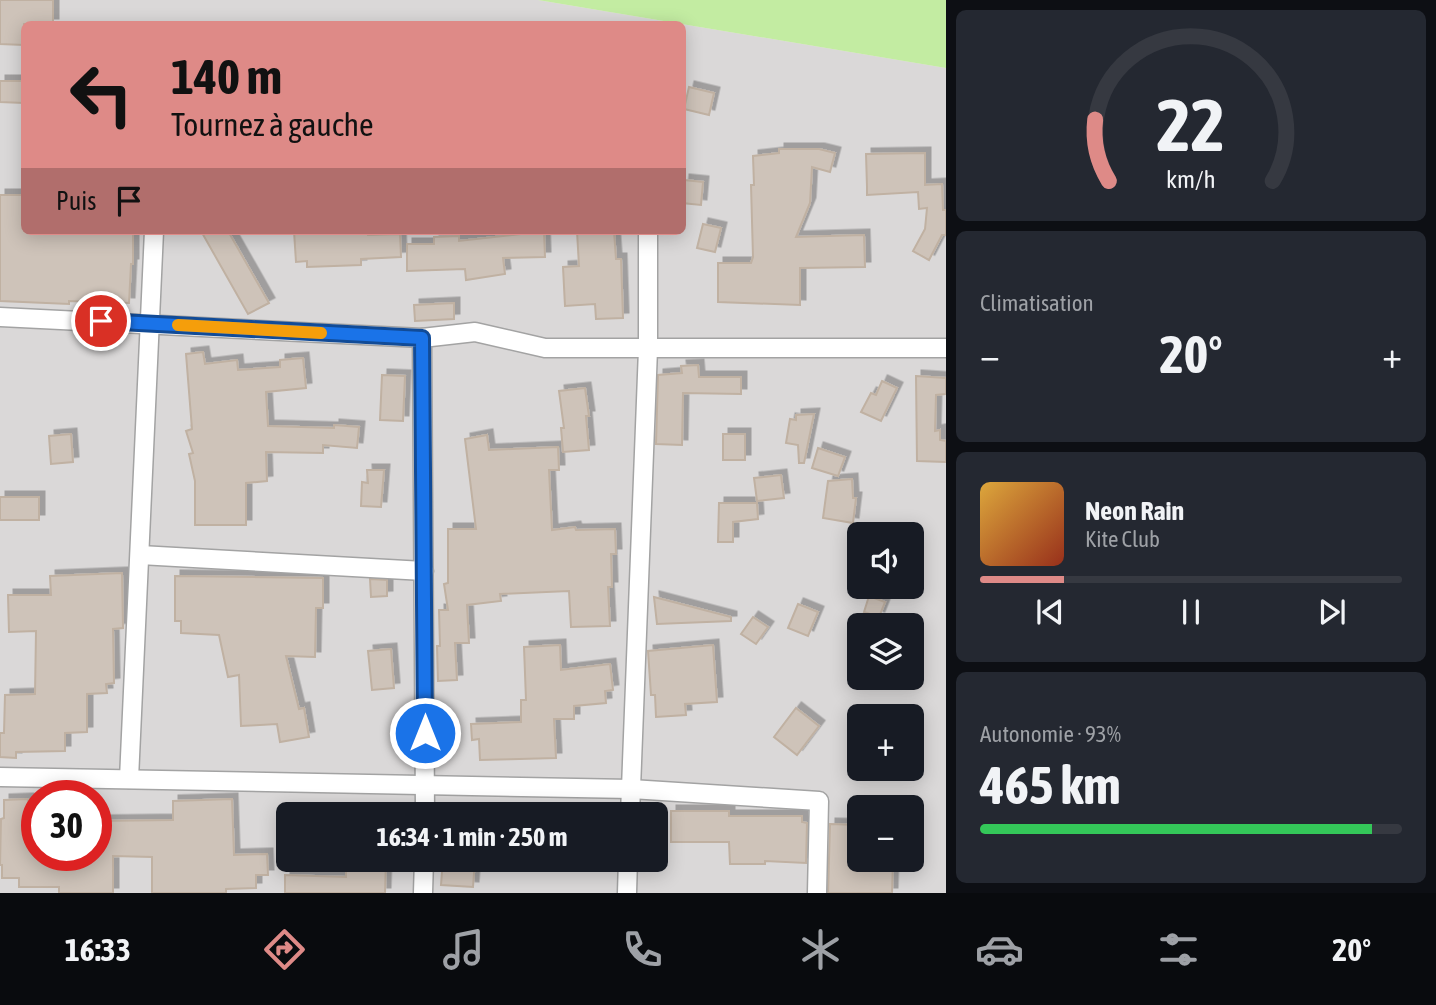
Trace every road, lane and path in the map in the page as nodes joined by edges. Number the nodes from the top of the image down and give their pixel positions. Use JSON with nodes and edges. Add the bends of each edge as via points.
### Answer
{"nodes":[{"id":1,"x":154,"y":235,"type":"edge"},
{"id":2,"x":648,"y":235,"type":"edge"},
{"id":3,"x":0,"y":317,"type":"edge"},
{"id":4,"x":152,"y":324,"type":"junction"},
{"id":5,"x":422,"y":338,"type":"junction"},
{"id":6,"x":946,"y":348,"type":"edge"},
{"id":7,"x":648,"y":349,"type":"junction"},
{"id":8,"x":140,"y":555,"type":"junction"},
{"id":9,"x":424,"y":571,"type":"junction"},
{"id":10,"x":0,"y":777,"type":"edge"},
{"id":11,"x":129,"y":779,"type":"junction"},
{"id":12,"x":425,"y":786,"type":"junction"},
{"id":13,"x":631,"y":789,"type":"junction"},
{"id":14,"x":425,"y":802,"type":"edge"},
{"id":15,"x":630,"y":802,"type":"edge"},
{"id":16,"x":424,"y":872,"type":"edge"},
{"id":17,"x":628,"y":872,"type":"edge"},
{"id":18,"x":423,"y":893,"type":"edge"},
{"id":19,"x":627,"y":893,"type":"edge"},
{"id":20,"x":817,"y":893,"type":"edge"}],
"edges":[{"from":1,"to":4,"type":"street"},
{"from":2,"to":7,"type":"street"},
{"from":3,"to":4,"type":"street"},
{"from":4,"to":5,"type":"street"},
{"from":4,"to":8,"type":"street"},
{"from":5,"to":7,"type":"street","via":[[475,332],[545,348]]},
{"from":5,"to":9,"type":"street"},
{"from":6,"to":7,"type":"street"},
{"from":7,"to":13,"type":"street"},
{"from":8,"to":9,"type":"street"},
{"from":8,"to":11,"type":"street"},
{"from":9,"to":12,"type":"street"},
{"from":10,"to":11,"type":"street"},
{"from":11,"to":12,"type":"street"},
{"from":12,"to":13,"type":"street"},
{"from":12,"to":14,"type":"street"},
{"from":13,"to":15,"type":"street"},
{"from":13,"to":20,"type":"street","via":[[819,801]]},
{"from":16,"to":18,"type":"street"},
{"from":17,"to":19,"type":"street"}]}
